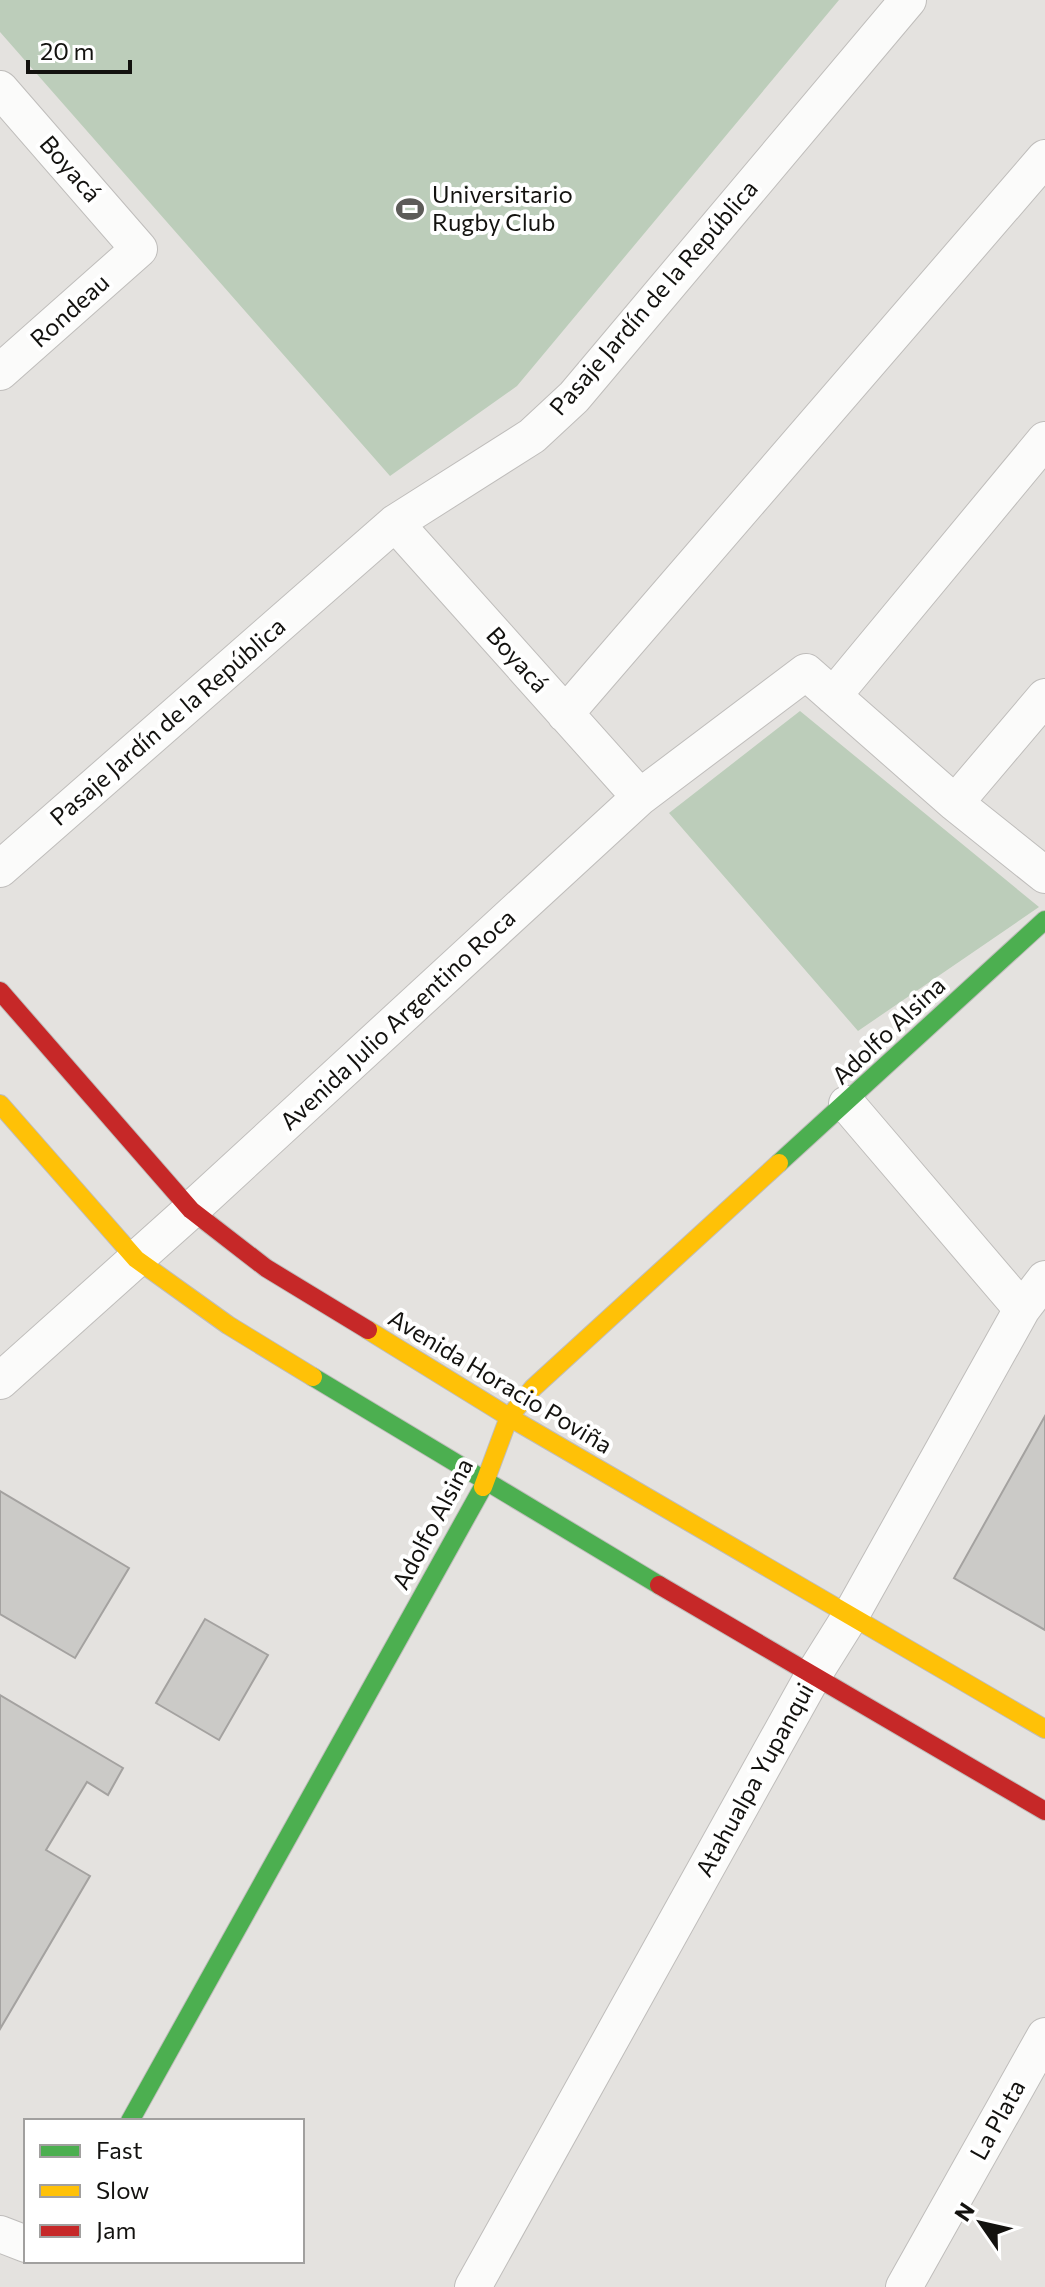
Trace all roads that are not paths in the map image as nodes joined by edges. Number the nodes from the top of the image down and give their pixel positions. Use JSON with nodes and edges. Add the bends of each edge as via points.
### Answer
{"nodes":[{"id":1,"x":908,"y":0,"type":"edge"},
{"id":2,"x":0,"y":89,"type":"edge"},
{"id":3,"x":1045,"y":158,"type":"edge"},
{"id":4,"x":139,"y":249,"type":"joint"},
{"id":5,"x":0,"y":372,"type":"edge"},
{"id":6,"x":1045,"y":440,"type":"edge"},
{"id":7,"x":395,"y":523,"type":"junction"},
{"id":8,"x":833,"y":696,"type":"junction"},
{"id":9,"x":1045,"y":697,"type":"edge"},
{"id":10,"x":565,"y":714,"type":"junction"},
{"id":11,"x":640,"y":797,"type":"junction"},
{"id":12,"x":955,"y":803,"type":"junction"},
{"id":13,"x":0,"y":869,"type":"edge"},
{"id":14,"x":1045,"y":875,"type":"edge"},
{"id":15,"x":1045,"y":920,"type":"edge"},
{"id":16,"x":0,"y":991,"type":"edge"},
{"id":17,"x":0,"y":1104,"type":"edge"},
{"id":18,"x":847,"y":1104,"type":"junction"},
{"id":19,"x":191,"y":1210,"type":"junction"},
{"id":20,"x":136,"y":1259,"type":"junction"},
{"id":21,"x":1045,"y":1279,"type":"edge"},
{"id":22,"x":1022,"y":1309,"type":"junction"},
{"id":23,"x":0,"y":1381,"type":"edge"},
{"id":24,"x":509,"y":1417,"type":"junction"},
{"id":25,"x":486,"y":1482,"type":"junction"},
{"id":26,"x":851,"y":1615,"type":"junction"},
{"id":27,"x":814,"y":1674,"type":"junction"},
{"id":28,"x":1045,"y":1729,"type":"edge"},
{"id":29,"x":1045,"y":1811,"type":"edge"},
{"id":30,"x":1045,"y":2036,"type":"edge"},
{"id":31,"x":131,"y":2119,"type":"edge"},
{"id":32,"x":0,"y":2234,"type":"edge"},
{"id":33,"x":24,"y":2243,"type":"edge"},
{"id":34,"x":473,"y":2287,"type":"edge"},
{"id":35,"x":904,"y":2287,"type":"edge"}],
"edges":[{"from":1,"to":7,"type":"street","name":"Pasaje Jardín de la República","via":[[574,397],[532,436]]},
{"from":2,"to":4,"type":"street","name":"Boyacá"},
{"from":3,"to":10,"type":"street"},
{"from":4,"to":5,"type":"street","name":"Rondeau"},
{"from":6,"to":8,"type":"street"},
{"from":7,"to":10,"type":"street","name":"Boyacá"},
{"from":7,"to":13,"type":"street","name":"Pasaje Jardín de la República"},
{"from":8,"to":11,"type":"street","name":"Avenida Julio Argentino Roca","via":[[806,672]]},
{"from":8,"to":12,"type":"street"},
{"from":9,"to":12,"type":"street"},
{"from":10,"to":11,"type":"street","name":"Boyacá"},
{"from":11,"to":19,"type":"street","name":"Avenida Julio Argentino Roca"},
{"from":12,"to":14,"type":"street"},
{"from":15,"to":18,"type":"main road","name":"Adolfo Alsina"},
{"from":16,"to":19,"type":"main road","name":"Avenida Horacio Poviña"},
{"from":17,"to":20,"type":"main road"},
{"from":18,"to":22,"type":"street"},
{"from":18,"to":24,"type":"main road","name":"Adolfo Alsina","via":[[533,1388]]},
{"from":19,"to":20,"type":"street","name":"Avenida Julio Argentino Roca"},
{"from":19,"to":24,"type":"main road","name":"Avenida Horacio Poviña","via":[[266,1268]]},
{"from":20,"to":23,"type":"street","name":"Avenida Julio Argentino Roca"},
{"from":20,"to":25,"type":"main road","via":[[228,1325]]},
{"from":21,"to":22,"type":"street","name":"Atahualpa Yupanqui"},
{"from":22,"to":26,"type":"street","name":"Atahualpa Yupanqui"},
{"from":24,"to":25,"type":"main road","name":"Adolfo Alsina"},
{"from":24,"to":26,"type":"main road","name":"Avenida Horacio Poviña"},
{"from":25,"to":27,"type":"main road"},
{"from":25,"to":31,"type":"main road","name":"Adolfo Alsina"},
{"from":26,"to":27,"type":"street","name":"Atahualpa Yupanqui"},
{"from":26,"to":28,"type":"main road","name":"Avenida Horacio Poviña"},
{"from":27,"to":29,"type":"main road"},
{"from":27,"to":34,"type":"street","name":"Atahualpa Yupanqui"},
{"from":30,"to":35,"type":"street","name":"La Plata"},
{"from":32,"to":33,"type":"street"}]}
